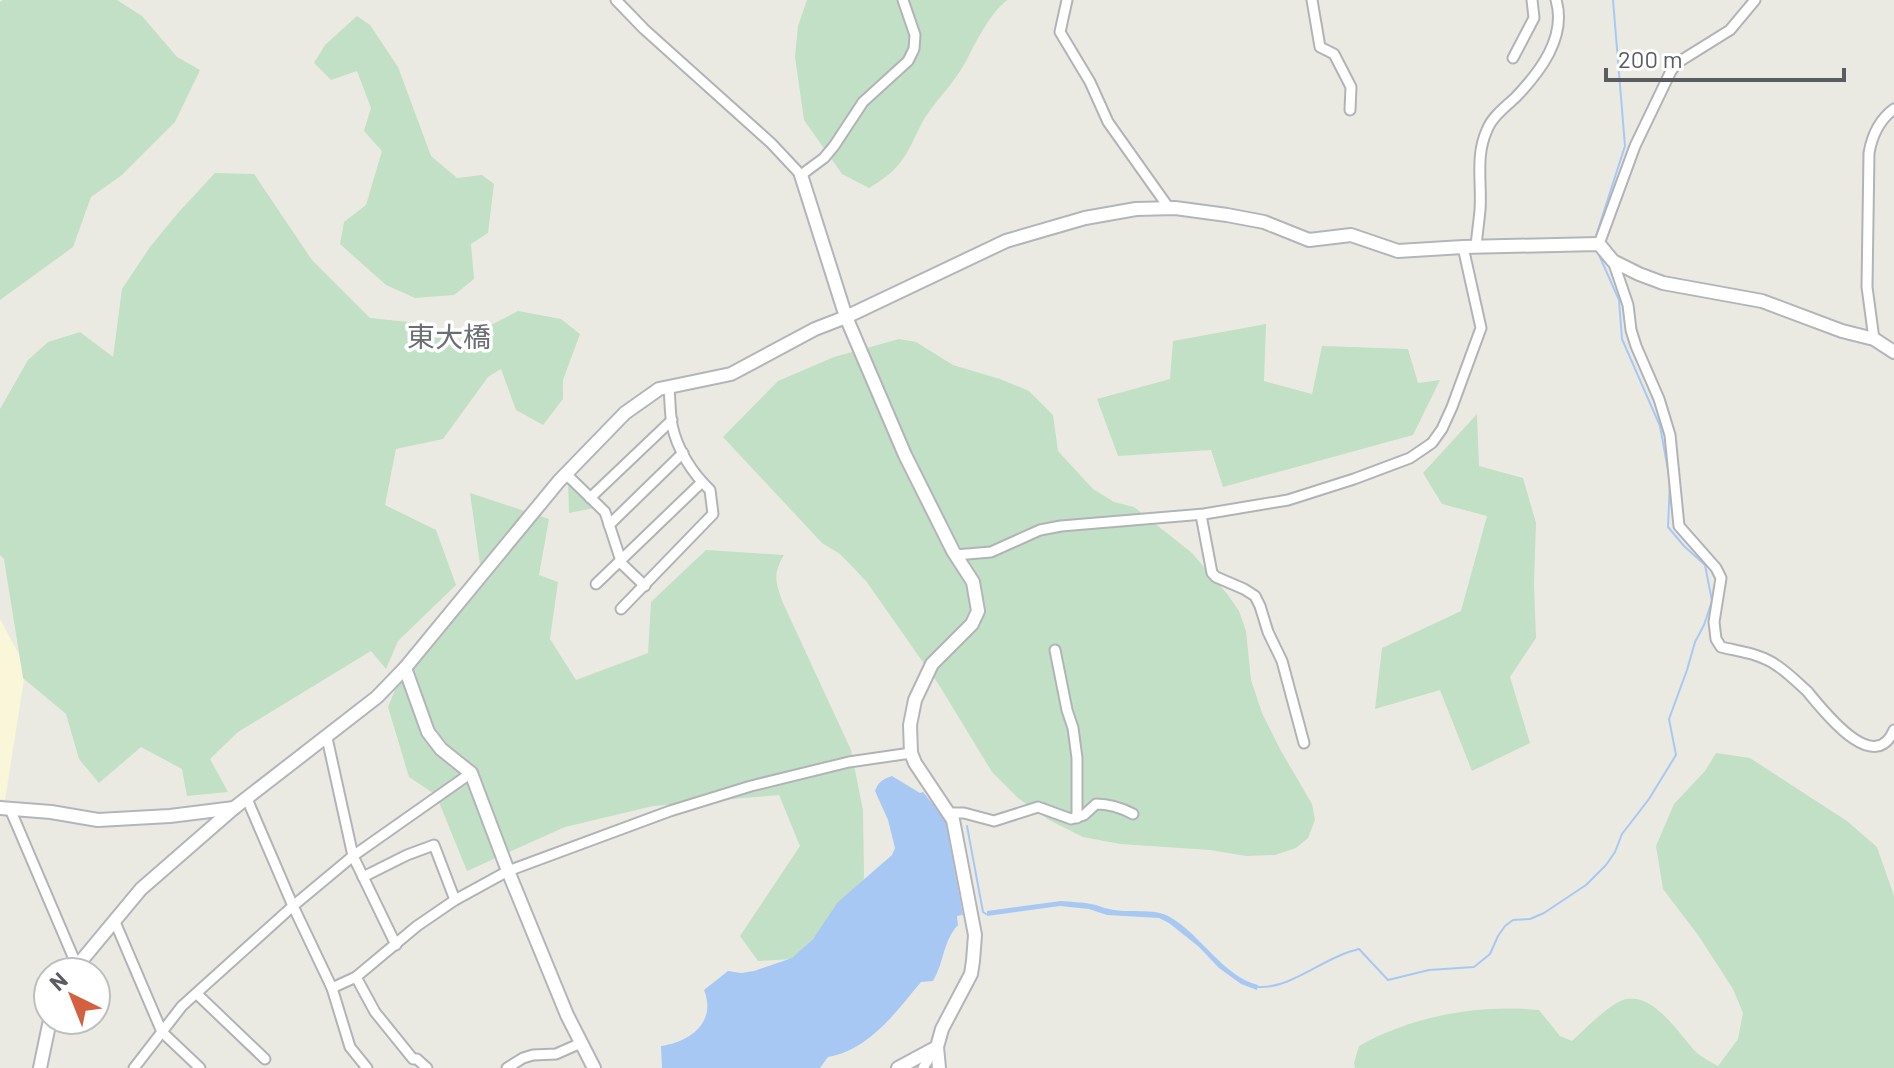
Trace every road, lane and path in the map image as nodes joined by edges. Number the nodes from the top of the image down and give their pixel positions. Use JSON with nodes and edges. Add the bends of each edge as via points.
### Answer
{"nodes":[{"id":1,"x":616,"y":0,"type":"edge"},
{"id":2,"x":903,"y":0,"type":"edge"},
{"id":3,"x":1067,"y":0,"type":"edge"},
{"id":4,"x":1312,"y":0,"type":"edge"},
{"id":5,"x":1532,"y":0,"type":"edge"},
{"id":6,"x":1556,"y":0,"type":"edge"},
{"id":7,"x":1755,"y":0,"type":"edge"},
{"id":8,"x":1513,"y":58,"type":"dead end"},
{"id":9,"x":1894,"y":109,"type":"edge"},
{"id":10,"x":1350,"y":110,"type":"dead end"},
{"id":11,"x":801,"y":175,"type":"junction"},
{"id":12,"x":1169,"y":208,"type":"junction"},
{"id":13,"x":1599,"y":244,"type":"junction"},
{"id":14,"x":1470,"y":247,"type":"junction"},
{"id":15,"x":1613,"y":261,"type":"junction"},
{"id":16,"x":846,"y":317,"type":"junction"},
{"id":17,"x":1874,"y":339,"type":"junction"},
{"id":18,"x":1894,"y":352,"type":"edge"},
{"id":19,"x":669,"y":387,"type":"junction"},
{"id":20,"x":672,"y":420,"type":"junction"},
{"id":21,"x":683,"y":453,"type":"junction"},
{"id":22,"x":566,"y":474,"type":"junction"},
{"id":23,"x":702,"y":482,"type":"junction"},
{"id":24,"x":590,"y":498,"type":"junction"},
{"id":25,"x":1201,"y":515,"type":"junction"},
{"id":26,"x":609,"y":525,"type":"junction"},
{"id":27,"x":955,"y":555,"type":"junction"},
{"id":28,"x":621,"y":560,"type":"junction"},
{"id":29,"x":596,"y":584,"type":"dead end"},
{"id":30,"x":645,"y":586,"type":"junction"},
{"id":31,"x":621,"y":609,"type":"dead end"},
{"id":32,"x":1055,"y":650,"type":"dead end"},
{"id":33,"x":405,"y":668,"type":"junction"},
{"id":34,"x":1894,"y":730,"type":"edge"},
{"id":35,"x":327,"y":738,"type":"junction"},
{"id":36,"x":1304,"y":743,"type":"dead end"},
{"id":37,"x":911,"y":753,"type":"junction"},
{"id":38,"x":471,"y":773,"type":"junction"},
{"id":39,"x":247,"y":799,"type":"junction"},
{"id":40,"x":234,"y":808,"type":"junction"},
{"id":41,"x":5,"y":809,"type":"edge"},
{"id":42,"x":950,"y":813,"type":"junction"},
{"id":43,"x":1133,"y":814,"type":"dead end"},
{"id":44,"x":1077,"y":818,"type":"junction"},
{"id":45,"x":353,"y":856,"type":"junction"},
{"id":46,"x":508,"y":871,"type":"junction"},
{"id":47,"x":363,"y":877,"type":"junction"},
{"id":48,"x":455,"y":900,"type":"junction"},
{"id":49,"x":293,"y":906,"type":"junction"},
{"id":50,"x":115,"y":922,"type":"junction"},
{"id":51,"x":396,"y":945,"type":"junction"},
{"id":52,"x":69,"y":956,"type":"edge"},
{"id":53,"x":86,"y":956,"type":"edge"},
{"id":54,"x":356,"y":977,"type":"junction"},
{"id":55,"x":332,"y":988,"type":"junction"},
{"id":56,"x":197,"y":994,"type":"junction"},
{"id":57,"x":162,"y":1032,"type":"junction"},
{"id":58,"x":47,"y":1036,"type":"edge"},
{"id":59,"x":581,"y":1043,"type":"junction"},
{"id":60,"x":937,"y":1047,"type":"junction"},
{"id":61,"x":265,"y":1059,"type":"dead end"},
{"id":62,"x":40,"y":1068,"type":"edge"},
{"id":63,"x":134,"y":1068,"type":"edge"},
{"id":64,"x":200,"y":1068,"type":"edge"},
{"id":65,"x":367,"y":1068,"type":"edge"},
{"id":66,"x":427,"y":1068,"type":"edge"},
{"id":67,"x":507,"y":1068,"type":"edge"},
{"id":68,"x":594,"y":1068,"type":"edge"},
{"id":69,"x":898,"y":1068,"type":"edge"},
{"id":70,"x":923,"y":1068,"type":"edge"},
{"id":71,"x":939,"y":1068,"type":"edge"}],
"edges":[{"from":1,"to":11,"type":"street"},
{"from":2,"to":11,"type":"street","via":[[915,35],[908,61],[863,102],[824,158]]},
{"from":3,"to":12,"type":"street","via":[[1060,32],[1108,122]]},
{"from":4,"to":10,"type":"street","via":[[1320,47],[1334,54],[1351,87]]},
{"from":5,"to":8,"type":"street","via":[[1534,18]]},
{"from":6,"to":14,"type":"street","via":[[1560,20],[1551,50],[1483,139],[1481,208]]},
{"from":7,"to":13,"type":"street","via":[[1730,30],[1671,71],[1635,146]]},
{"from":9,"to":17,"type":"street","via":[[1878,127],[1869,153],[1867,287]]},
{"from":11,"to":16,"type":"street"},
{"from":12,"to":14,"type":"street","via":[[1264,222],[1309,240],[1351,235],[1398,251]]},
{"from":12,"to":16,"type":"street","via":[[1085,218],[1006,241]]},
{"from":13,"to":14,"type":"street"},
{"from":13,"to":15,"type":"street"},
{"from":14,"to":25,"type":"street","via":[[1481,328],[1452,407],[1432,443],[1410,458],[1288,500]]},
{"from":15,"to":17,"type":"street","via":[[1663,283],[1762,301]]},
{"from":15,"to":34,"type":"street","via":[[1636,346],[1670,435],[1679,526],[1721,578],[1716,639],[1721,647],[1764,657],[1780,667],[1855,740],[1883,746]]},
{"from":16,"to":19,"type":"street","via":[[731,374]]},
{"from":16,"to":27,"type":"street"},
{"from":17,"to":18,"type":"street"},
{"from":19,"to":20,"type":"street"},
{"from":19,"to":22,"type":"street","via":[[625,413]]},
{"from":20,"to":21,"type":"street"},
{"from":20,"to":24,"type":"street"},
{"from":21,"to":23,"type":"street"},
{"from":21,"to":26,"type":"street"},
{"from":22,"to":24,"type":"street"},
{"from":22,"to":33,"type":"street"},
{"from":23,"to":28,"type":"street"},
{"from":23,"to":30,"type":"street","via":[[710,490],[713,514]]},
{"from":24,"to":26,"type":"street","via":[[605,512]]},
{"from":25,"to":27,"type":"street","via":[[1061,526],[991,552]]},
{"from":25,"to":36,"type":"street","via":[[1212,573],[1255,596],[1260,606],[1282,661]]},
{"from":26,"to":28,"type":"street"},
{"from":27,"to":37,"type":"street","via":[[973,582],[978,611],[932,664],[915,700]]},
{"from":28,"to":29,"type":"street"},
{"from":28,"to":30,"type":"street"},
{"from":30,"to":31,"type":"street"},
{"from":32,"to":44,"type":"street","via":[[1077,758]]},
{"from":33,"to":35,"type":"street"},
{"from":33,"to":38,"type":"street","via":[[428,732]]},
{"from":35,"to":39,"type":"street"},
{"from":35,"to":45,"type":"street"},
{"from":37,"to":42,"type":"street"},
{"from":37,"to":46,"type":"street","via":[[751,786]]},
{"from":38,"to":45,"type":"street"},
{"from":38,"to":46,"type":"street"},
{"from":39,"to":40,"type":"street"},
{"from":39,"to":49,"type":"street"},
{"from":40,"to":41,"type":"street","via":[[98,820]]},
{"from":40,"to":50,"type":"street","via":[[141,889]]},
{"from":41,"to":52,"type":"street"},
{"from":42,"to":44,"type":"street","via":[[994,821],[1038,807]]},
{"from":42,"to":60,"type":"street","via":[[975,935],[971,974]]},
{"from":43,"to":44,"type":"street","via":[[1096,804]]},
{"from":45,"to":47,"type":"street"},
{"from":45,"to":49,"type":"street"},
{"from":46,"to":48,"type":"street"},
{"from":46,"to":59,"type":"street"},
{"from":47,"to":48,"type":"street","via":[[434,845]]},
{"from":47,"to":51,"type":"street"},
{"from":48,"to":51,"type":"street"},
{"from":49,"to":55,"type":"street"},
{"from":49,"to":56,"type":"street"},
{"from":50,"to":53,"type":"street"},
{"from":50,"to":57,"type":"street"},
{"from":51,"to":54,"type":"street"},
{"from":54,"to":55,"type":"street"},
{"from":54,"to":66,"type":"street","via":[[375,1012],[413,1059]]},
{"from":55,"to":65,"type":"street","via":[[350,1047]]},
{"from":56,"to":57,"type":"street"},
{"from":56,"to":61,"type":"street"},
{"from":57,"to":63,"type":"street"},
{"from":57,"to":64,"type":"street"},
{"from":58,"to":62,"type":"street"},
{"from":59,"to":67,"type":"street","via":[[556,1054],[523,1058]]},
{"from":59,"to":68,"type":"street"},
{"from":60,"to":69,"type":"street"},
{"from":60,"to":70,"type":"street"},
{"from":60,"to":71,"type":"street"}]}
